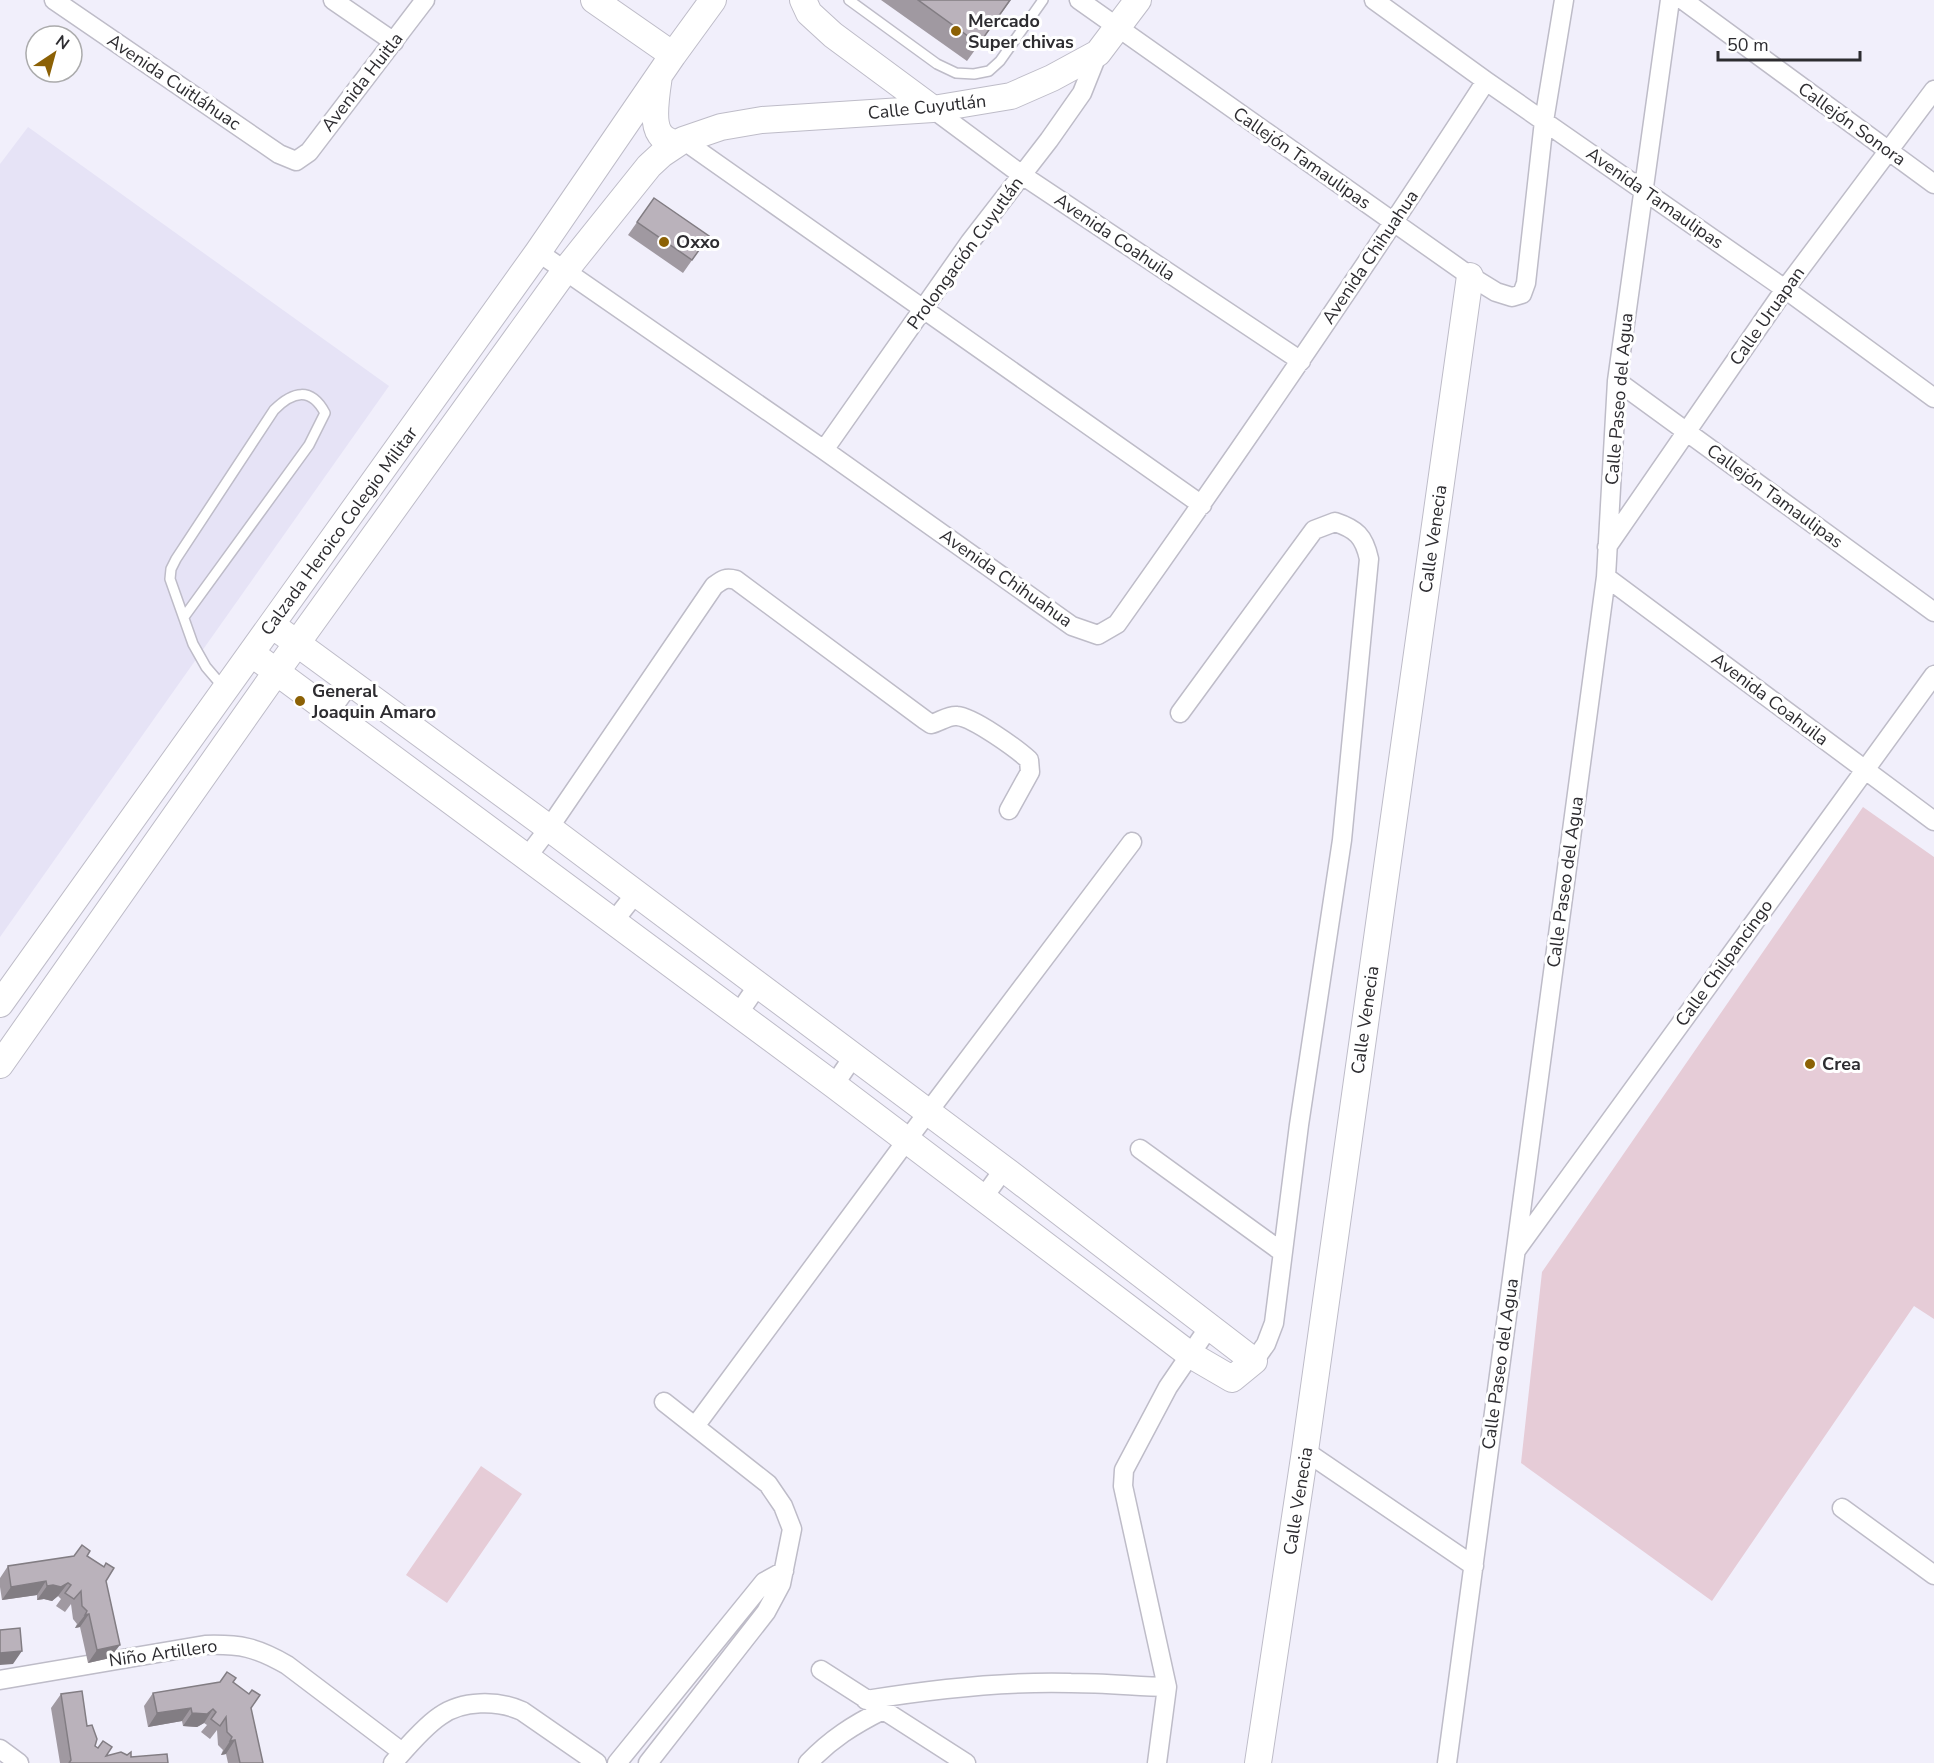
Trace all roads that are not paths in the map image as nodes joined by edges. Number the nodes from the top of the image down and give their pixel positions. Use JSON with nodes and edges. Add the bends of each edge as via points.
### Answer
{"nodes":[{"id":1,"x":54,"y":0,"type":"edge"},
{"id":2,"x":333,"y":0,"type":"edge"},
{"id":3,"x":425,"y":0,"type":"edge"},
{"id":4,"x":594,"y":0,"type":"edge"},
{"id":5,"x":713,"y":0,"type":"edge"},
{"id":6,"x":803,"y":0,"type":"edge"},
{"id":7,"x":849,"y":0,"type":"edge"},
{"id":8,"x":1043,"y":0,"type":"edge"},
{"id":9,"x":1079,"y":0,"type":"edge"},
{"id":10,"x":1137,"y":0,"type":"edge"},
{"id":11,"x":1374,"y":0,"type":"edge"},
{"id":12,"x":1564,"y":0,"type":"edge"},
{"id":13,"x":1670,"y":0,"type":"edge"},
{"id":14,"x":1683,"y":0,"type":"edge"},
{"id":15,"x":1118,"y":27,"type":"junction"},
{"id":16,"x":394,"y":42,"type":"junction"},
{"id":17,"x":1098,"y":53,"type":"junction"},
{"id":18,"x":666,"y":65,"type":"junction"},
{"id":19,"x":1486,"y":81,"type":"junction"},
{"id":20,"x":1934,"y":90,"type":"edge"},
{"id":21,"x":933,"y":110,"type":"junction"},
{"id":22,"x":1544,"y":122,"type":"junction"},
{"id":23,"x":680,"y":142,"type":"junction"},
{"id":24,"x":1888,"y":151,"type":"junction"},
{"id":25,"x":297,"y":161,"type":"joint"},
{"id":26,"x":1022,"y":175,"type":"junction"},
{"id":27,"x":1934,"y":184,"type":"edge"},
{"id":28,"x":1643,"y":188,"type":"junction"},
{"id":29,"x":1394,"y":223,"type":"junction"},
{"id":30,"x":538,"y":252,"type":"junction"},
{"id":31,"x":564,"y":272,"type":"junction"},
{"id":32,"x":1470,"y":276,"type":"junction"},
{"id":33,"x":1785,"y":289,"type":"junction"},
{"id":34,"x":923,"y":310,"type":"junction"},
{"id":35,"x":1301,"y":361,"type":"junction"},
{"id":36,"x":1617,"y":381,"type":"junction"},
{"id":37,"x":1934,"y":398,"type":"edge"},
{"id":38,"x":1686,"y":431,"type":"junction"},
{"id":39,"x":824,"y":450,"type":"junction"},
{"id":40,"x":1202,"y":505,"type":"junction"},
{"id":41,"x":1607,"y":547,"type":"junction"},
{"id":42,"x":1606,"y":577,"type":"junction"},
{"id":43,"x":1934,"y":612,"type":"edge"},
{"id":44,"x":184,"y":617,"type":"junction"},
{"id":45,"x":272,"y":625,"type":"junction"},
{"id":46,"x":298,"y":642,"type":"junction"},
{"id":47,"x":251,"y":653,"type":"junction"},
{"id":48,"x":277,"y":671,"type":"junction"},
{"id":49,"x":1934,"y":675,"type":"edge"},
{"id":50,"x":351,"y":682,"type":"junction"},
{"id":51,"x":226,"y":690,"type":"junction"},
{"id":52,"x":331,"y":710,"type":"junction"},
{"id":53,"x":1180,"y":713,"type":"dead end"},
{"id":54,"x":1864,"y":770,"type":"junction"},
{"id":55,"x":1009,"y":810,"type":"dead end"},
{"id":56,"x":1934,"y":821,"type":"edge"},
{"id":57,"x":549,"y":828,"type":"junction"},
{"id":58,"x":1132,"y":842,"type":"dead end"},
{"id":59,"x":528,"y":856,"type":"junction"},
{"id":60,"x":636,"y":894,"type":"junction"},
{"id":61,"x":614,"y":921,"type":"junction"},
{"id":62,"x":758,"y":985,"type":"junction"},
{"id":63,"x":3,"y":995,"type":"edge"},
{"id":64,"x":37,"y":1013,"type":"junction"},
{"id":65,"x":738,"y":1014,"type":"junction"},
{"id":66,"x":854,"y":1057,"type":"junction"},
{"id":67,"x":0,"y":1065,"type":"edge"},
{"id":68,"x":834,"y":1085,"type":"junction"},
{"id":69,"x":927,"y":1113,"type":"junction"},
{"id":70,"x":907,"y":1140,"type":"junction"},
{"id":71,"x":1140,"y":1149,"type":"dead end"},
{"id":72,"x":1004,"y":1169,"type":"junction"},
{"id":73,"x":983,"y":1198,"type":"junction"},
{"id":74,"x":1282,"y":1252,"type":"junction"},
{"id":75,"x":1515,"y":1252,"type":"junction"},
{"id":76,"x":1209,"y":1327,"type":"junction"},
{"id":77,"x":1190,"y":1354,"type":"junction"},
{"id":78,"x":1254,"y":1361,"type":"junction"},
{"id":79,"x":664,"y":1402,"type":"dead end"},
{"id":80,"x":696,"y":1425,"type":"junction"},
{"id":81,"x":1305,"y":1451,"type":"junction"},
{"id":82,"x":1842,"y":1508,"type":"dead end"},
{"id":83,"x":1473,"y":1566,"type":"junction"},
{"id":84,"x":784,"y":1570,"type":"junction"},
{"id":85,"x":1934,"y":1575,"type":"edge"},
{"id":86,"x":820,"y":1670,"type":"dead end"},
{"id":87,"x":0,"y":1680,"type":"edge"},
{"id":88,"x":1167,"y":1687,"type":"junction"},
{"id":89,"x":866,"y":1700,"type":"junction"},
{"id":90,"x":883,"y":1710,"type":"junction"},
{"id":91,"x":0,"y":1749,"type":"edge"},
{"id":92,"x":397,"y":1758,"type":"edge"},
{"id":93,"x":19,"y":1763,"type":"edge"},
{"id":94,"x":597,"y":1763,"type":"edge"},
{"id":95,"x":617,"y":1763,"type":"edge"},
{"id":96,"x":648,"y":1763,"type":"edge"},
{"id":97,"x":808,"y":1763,"type":"edge"},
{"id":98,"x":966,"y":1763,"type":"edge"},
{"id":99,"x":1157,"y":1763,"type":"edge"},
{"id":100,"x":1257,"y":1763,"type":"edge"},
{"id":101,"x":1447,"y":1763,"type":"edge"}],
"edges":[{"from":1,"to":25,"type":"street","name":"Avenida Cuitláhuac","via":[[279,154]]},
{"from":2,"to":16,"type":"street"},
{"from":3,"to":16,"type":"street","name":"Avenida Huitla"},
{"from":4,"to":18,"type":"street"},
{"from":5,"to":18,"type":"street","name":"Calzada Heroico Colegio Militar"},
{"from":6,"to":21,"type":"street","via":[[809,13],[833,35]]},
{"from":7,"to":8,"type":"lane","via":[[937,64],[956,73],[974,74],[989,71],[1000,61]]},
{"from":9,"to":15,"type":"street","name":"Callejón Tamaulipas"},
{"from":10,"to":15,"type":"street","name":"Calle Cuyutlán"},
{"from":11,"to":19,"type":"street","name":"Avenida Tamaulipas"},
{"from":12,"to":22,"type":"street","name":"Callejón Tamaulipas"},
{"from":13,"to":28,"type":"street","name":"Calle Paseo del Agua"},
{"from":14,"to":24,"type":"street","name":"Callejón Sonora"},
{"from":15,"to":17,"type":"street","name":"Calle Cuyutlán"},
{"from":15,"to":29,"type":"street","name":"Callejón Tamaulipas"},
{"from":16,"to":25,"type":"street","name":"Avenida Huitla","via":[[309,152]]},
{"from":17,"to":21,"type":"street","name":"Calle Cuyutlán","via":[[1011,96]]},
{"from":17,"to":26,"type":"street","name":"Prolongación Cuyutlán","via":[[1082,93]]},
{"from":18,"to":23,"type":"street","via":[[656,95],[656,124],[667,141]]},
{"from":18,"to":30,"type":"street","name":"Calzada Heroico Colegio Militar"},
{"from":19,"to":22,"type":"street","name":"Avenida Tamaulipas"},
{"from":19,"to":29,"type":"street","name":"Avenida Chihuahua"},
{"from":20,"to":24,"type":"street","name":"Calle Uruapan"},
{"from":21,"to":23,"type":"street","name":"Calle Cuyutlán","via":[[762,120],[721,127]]},
{"from":21,"to":26,"type":"street","name":"Avenida Coahuila"},
{"from":22,"to":28,"type":"street","name":"Avenida Tamaulipas"},
{"from":22,"to":32,"type":"street","name":"Callejón Tamaulipas","via":[[1522,294],[1504,295]]},
{"from":23,"to":31,"type":"street","name":"Calzada Heroico Colegio Militar","via":[[649,166]]},
{"from":23,"to":34,"type":"street"},
{"from":24,"to":27,"type":"street","name":"Callejón Sonora"},
{"from":24,"to":33,"type":"street","name":"Calle Uruapan"},
{"from":26,"to":34,"type":"street","name":"Prolongación Cuyutlán"},
{"from":26,"to":35,"type":"street","name":"Avenida Coahuila"},
{"from":28,"to":33,"type":"street","name":"Avenida Tamaulipas"},
{"from":28,"to":36,"type":"street","name":"Calle Paseo del Agua"},
{"from":29,"to":32,"type":"street","name":"Callejón Tamaulipas"},
{"from":29,"to":35,"type":"street","name":"Avenida Chihuahua"},
{"from":30,"to":31,"type":"street","name":"Avenida Chihuahua"},
{"from":30,"to":45,"type":"street","name":"Calzada Heroico Colegio Militar"},
{"from":31,"to":39,"type":"street","name":"Avenida Chihuahua"},
{"from":31,"to":46,"type":"street","name":"Calzada Heroico Colegio Militar"},
{"from":32,"to":81,"type":"street","name":"Calle Venecia"},
{"from":33,"to":37,"type":"street","name":"Avenida Tamaulipas"},
{"from":33,"to":38,"type":"street","name":"Calle Uruapan"},
{"from":34,"to":39,"type":"street","name":"Prolongación Cuyutlán"},
{"from":34,"to":40,"type":"street"},
{"from":35,"to":40,"type":"street","name":"Avenida Chihuahua"},
{"from":36,"to":38,"type":"street","name":"Callejón Tamaulipas"},
{"from":36,"to":41,"type":"street","name":"Calle Paseo del Agua"},
{"from":38,"to":41,"type":"street","name":"Calle Uruapan"},
{"from":38,"to":43,"type":"street","name":"Callejón Tamaulipas"},
{"from":39,"to":40,"type":"street","name":"Avenida Chihuahua","via":[[1072,626],[1098,634],[1117,624]]},
{"from":41,"to":42,"type":"street","name":"Calle Paseo del Agua"},
{"from":42,"to":54,"type":"street","name":"Avenida Coahuila"},
{"from":42,"to":75,"type":"street","name":"Calle Paseo del Agua"},
{"from":44,"to":44,"type":"lane","via":[[170,579],[176,559],[274,410],[287,397],[301,394],[319,401],[326,413],[309,445]]},
{"from":44,"to":51,"type":"lane","via":[[206,667]]},
{"from":45,"to":46,"type":"street"},
{"from":45,"to":47,"type":"street","name":"Calzada Heroico Colegio Militar"},
{"from":46,"to":48,"type":"street","name":"Calzada Heroico Colegio Militar"},
{"from":46,"to":50,"type":"street"},
{"from":47,"to":48,"type":"street"},
{"from":47,"to":51,"type":"street","name":"Calzada Heroico Colegio Militar"},
{"from":48,"to":52,"type":"street"},
{"from":48,"to":64,"type":"street","name":"Calzada Heroico Colegio Militar"},
{"from":49,"to":54,"type":"street","name":"Calle Chilpancingo"},
{"from":50,"to":52,"type":"street"},
{"from":50,"to":57,"type":"street"},
{"from":51,"to":63,"type":"street","name":"Calzada Heroico Colegio Militar"},
{"from":52,"to":59,"type":"street"},
{"from":53,"to":74,"type":"street","via":[[1314,530],[1335,522],[1352,528],[1366,544],[1367,582],[1342,840]]},
{"from":54,"to":56,"type":"street","name":"Avenida Coahuila"},
{"from":54,"to":75,"type":"street","name":"Calle Chilpancingo"},
{"from":55,"to":57,"type":"street","via":[[1029,772],[1029,760],[1020,752],[969,719],[948,717],[931,724],[736,580],[728,578],[714,586]]},
{"from":57,"to":59,"type":"street"},
{"from":57,"to":60,"type":"street"},
{"from":58,"to":69,"type":"street"},
{"from":59,"to":61,"type":"street"},
{"from":60,"to":61,"type":"street"},
{"from":60,"to":62,"type":"street"},
{"from":61,"to":65,"type":"street"},
{"from":62,"to":65,"type":"street"},
{"from":62,"to":66,"type":"street"},
{"from":63,"to":64,"type":"street"},
{"from":64,"to":67,"type":"street","name":"Calzada Heroico Colegio Militar"},
{"from":65,"to":68,"type":"street"},
{"from":66,"to":68,"type":"street"},
{"from":66,"to":69,"type":"street"},
{"from":68,"to":70,"type":"street"},
{"from":69,"to":70,"type":"street"},
{"from":69,"to":72,"type":"street"},
{"from":70,"to":73,"type":"street"},
{"from":70,"to":80,"type":"street"},
{"from":71,"to":74,"type":"street"},
{"from":72,"to":73,"type":"street"},
{"from":72,"to":76,"type":"street"},
{"from":73,"to":77,"type":"street"},
{"from":74,"to":78,"type":"street","via":[[1274,1323]]},
{"from":75,"to":83,"type":"street","name":"Calle Paseo del Agua"},
{"from":76,"to":77,"type":"street"},
{"from":76,"to":78,"type":"street"},
{"from":77,"to":78,"type":"street","via":[[1232,1379]]},
{"from":77,"to":88,"type":"street","via":[[1124,1470],[1123,1486]]},
{"from":79,"to":80,"type":"street"},
{"from":80,"to":84,"type":"street","via":[[768,1484],[783,1506],[792,1529]]},
{"from":81,"to":83,"type":"street"},
{"from":81,"to":100,"type":"street","name":"Calle Venecia"},
{"from":82,"to":85,"type":"street"},
{"from":83,"to":101,"type":"street","name":"Calle Paseo del Agua"},
{"from":84,"to":95,"type":"street","via":[[756,1591]]},
{"from":84,"to":96,"type":"street","via":[[766,1612]]},
{"from":86,"to":89,"type":"street"},
{"from":87,"to":92,"type":"street","name":"Niño Artillero","via":[[205,1645],[235,1644],[261,1651],[287,1665]]},
{"from":88,"to":89,"type":"street","via":[[996,1684],[930,1689]]},
{"from":88,"to":99,"type":"street"},
{"from":89,"to":90,"type":"street"},
{"from":90,"to":97,"type":"street","via":[[853,1725]]},
{"from":90,"to":98,"type":"street"},
{"from":91,"to":93,"type":"street"},
{"from":92,"to":94,"type":"street","via":[[440,1715],[484,1703],[522,1711]]}]}
